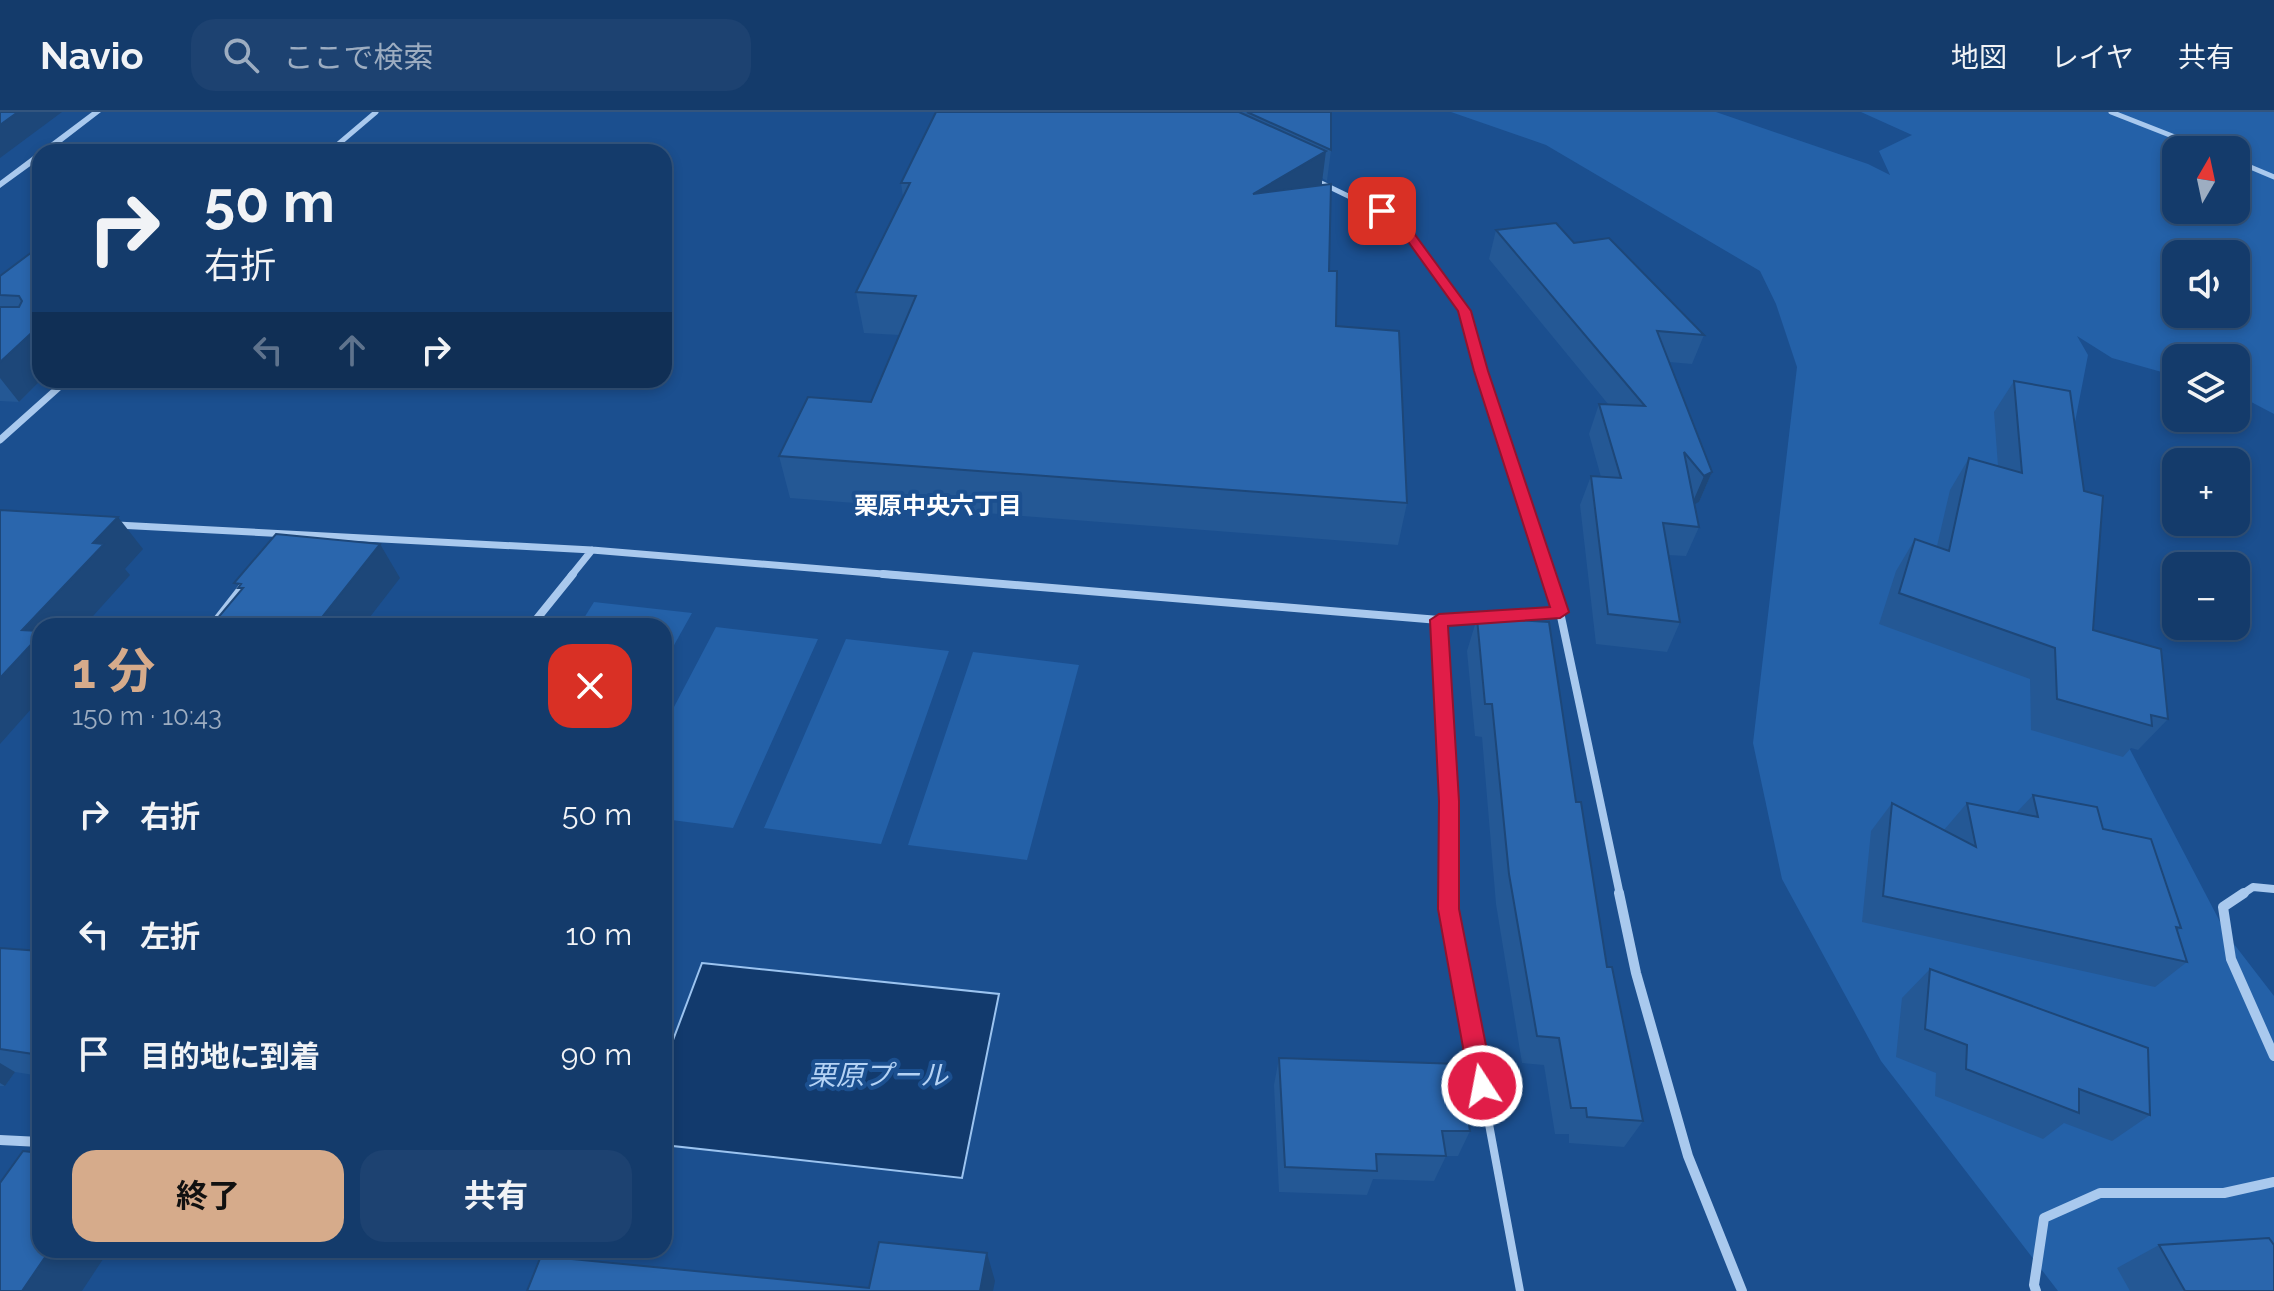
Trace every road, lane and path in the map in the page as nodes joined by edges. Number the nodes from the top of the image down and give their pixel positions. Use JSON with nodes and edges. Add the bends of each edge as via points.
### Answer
{"nodes":[{"id":1,"x":97,"y":112,"type":"edge"},
{"id":2,"x":376,"y":112,"type":"edge"},
{"id":3,"x":2111,"y":112,"type":"edge"},
{"id":4,"x":2172,"y":136,"type":"edge"},
{"id":5,"x":54,"y":144,"type":"edge"},
{"id":6,"x":338,"y":144,"type":"edge"},
{"id":7,"x":32,"y":161,"type":"edge"},
{"id":8,"x":2250,"y":167,"type":"edge"},
{"id":9,"x":2274,"y":177,"type":"edge"},
{"id":10,"x":1312,"y":178,"type":"edge"},
{"id":11,"x":0,"y":185,"type":"edge"},
{"id":12,"x":58,"y":388,"type":"edge"},
{"id":13,"x":0,"y":440,"type":"edge"},
{"id":14,"x":111,"y":525,"type":"edge"},
{"id":15,"x":284,"y":534,"type":"junction"},
{"id":16,"x":275,"y":545,"type":"edge"},
{"id":17,"x":592,"y":550,"type":"junction"},
{"id":18,"x":248,"y":580,"type":"edge"},
{"id":19,"x":1560,"y":612,"type":"junction"},
{"id":20,"x":218,"y":618,"type":"edge"},
{"id":21,"x":537,"y":618,"type":"edge"},
{"id":22,"x":1439,"y":620,"type":"junction"},
{"id":23,"x":2274,"y":889,"type":"edge"},
{"id":24,"x":2274,"y":1056,"type":"edge"},
{"id":25,"x":0,"y":1140,"type":"edge"},
{"id":26,"x":32,"y":1142,"type":"edge"},
{"id":27,"x":2274,"y":1182,"type":"edge"},
{"id":28,"x":1520,"y":1291,"type":"edge"},
{"id":29,"x":1742,"y":1291,"type":"edge"},
{"id":30,"x":2036,"y":1291,"type":"edge"}],
"edges":[{"from":1,"to":5,"type":"street"},
{"from":2,"to":6,"type":"street"},
{"from":3,"to":4,"type":"street"},
{"from":7,"to":11,"type":"street"},
{"from":8,"to":9,"type":"street"},
{"from":10,"to":19,"type":"street","via":[[1398,220],[1465,311]]},
{"from":12,"to":13,"type":"street"},
{"from":14,"to":15,"type":"street"},
{"from":15,"to":16,"type":"street"},
{"from":15,"to":17,"type":"street"},
{"from":17,"to":21,"type":"street"},
{"from":17,"to":22,"type":"street"},
{"from":18,"to":20,"type":"street"},
{"from":19,"to":22,"type":"street"},
{"from":19,"to":29,"type":"street","via":[[1636,973],[1688,1156]]},
{"from":22,"to":28,"type":"lane","via":[[1449,909]]},
{"from":23,"to":24,"type":"street","via":[[2253,887],[2223,907],[2231,959]]},
{"from":25,"to":26,"type":"street"},
{"from":27,"to":30,"type":"street","via":[[2224,1193],[2100,1193],[2044,1218]]}]}
